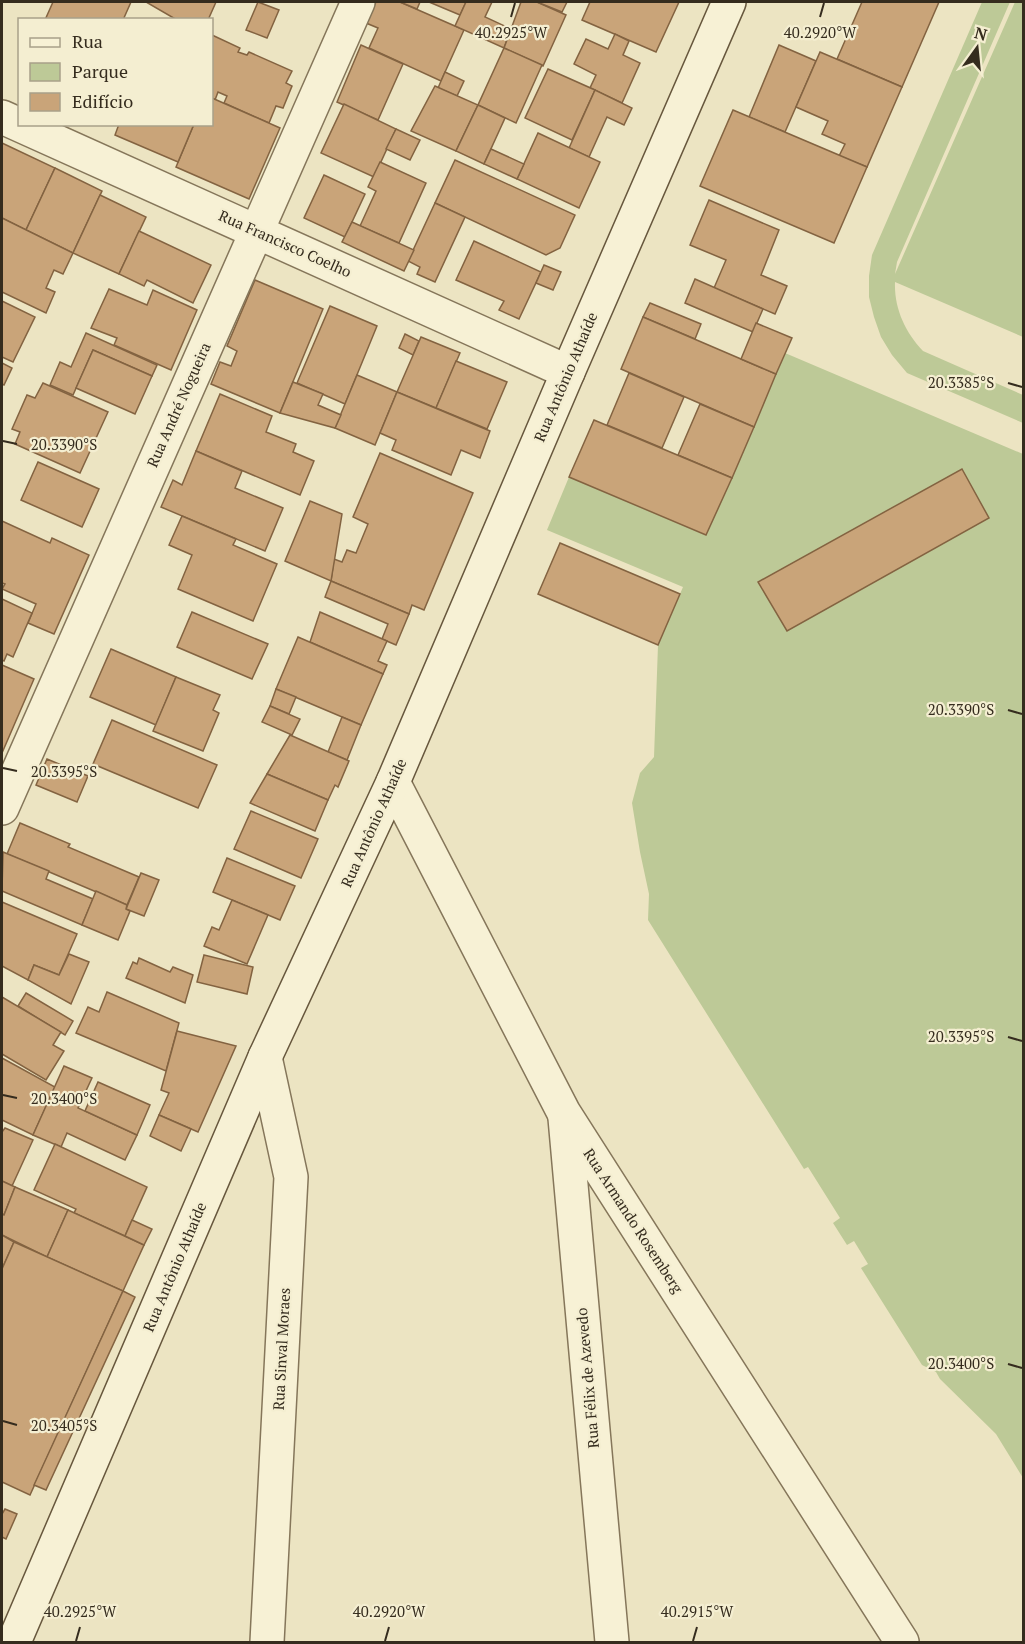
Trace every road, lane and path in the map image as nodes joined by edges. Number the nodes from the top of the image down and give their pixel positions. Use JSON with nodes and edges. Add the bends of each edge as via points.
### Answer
{"nodes":[{"id":1,"x":358,"y":2,"type":"edge"},
{"id":2,"x":729,"y":2,"type":"edge"},
{"id":3,"x":2,"y":117,"type":"edge"},
{"id":4,"x":18,"y":124,"type":"edge"},
{"id":5,"x":22,"y":126,"type":"edge"},
{"id":6,"x":256,"y":231,"type":"junction"},
{"id":7,"x":568,"y":372,"type":"junction"},
{"id":8,"x":393,"y":782,"type":"junction"},
{"id":9,"x":2,"y":808,"type":"edge"},
{"id":10,"x":265,"y":1057,"type":"junction"},
{"id":11,"x":564,"y":1113,"type":"junction"},
{"id":12,"x":14,"y":1642,"type":"edge"},
{"id":13,"x":267,"y":1642,"type":"edge"},
{"id":14,"x":612,"y":1642,"type":"edge"},
{"id":15,"x":902,"y":1642,"type":"edge"}],
"edges":[{"from":1,"to":6,"type":"street","name":"Rua André Nogueira"},
{"from":2,"to":7,"type":"street","name":"Rua Antônio Athaíde"},
{"from":3,"to":4,"type":"street","name":"Rua Francisco Coelho"},
{"from":5,"to":6,"type":"street","name":"Rua Francisco Coelho"},
{"from":6,"to":7,"type":"street","name":"Rua Francisco Coelho"},
{"from":6,"to":9,"type":"street","name":"Rua André Nogueira"},
{"from":7,"to":8,"type":"street","name":"Rua Antônio Athaíde"},
{"from":8,"to":10,"type":"street","name":"Rua Antônio Athaíde"},
{"from":8,"to":11,"type":"street","name":"Rua Armando Rosemberg"},
{"from":10,"to":12,"type":"street","name":"Rua Antônio Athaíde"},
{"from":10,"to":13,"type":"street","name":"Rua Sinval Moraes","via":[[291,1178]]},
{"from":11,"to":14,"type":"street","name":"Rua Félix de Azevedo"},
{"from":11,"to":15,"type":"street","name":"Rua Armando Rosemberg"}]}
